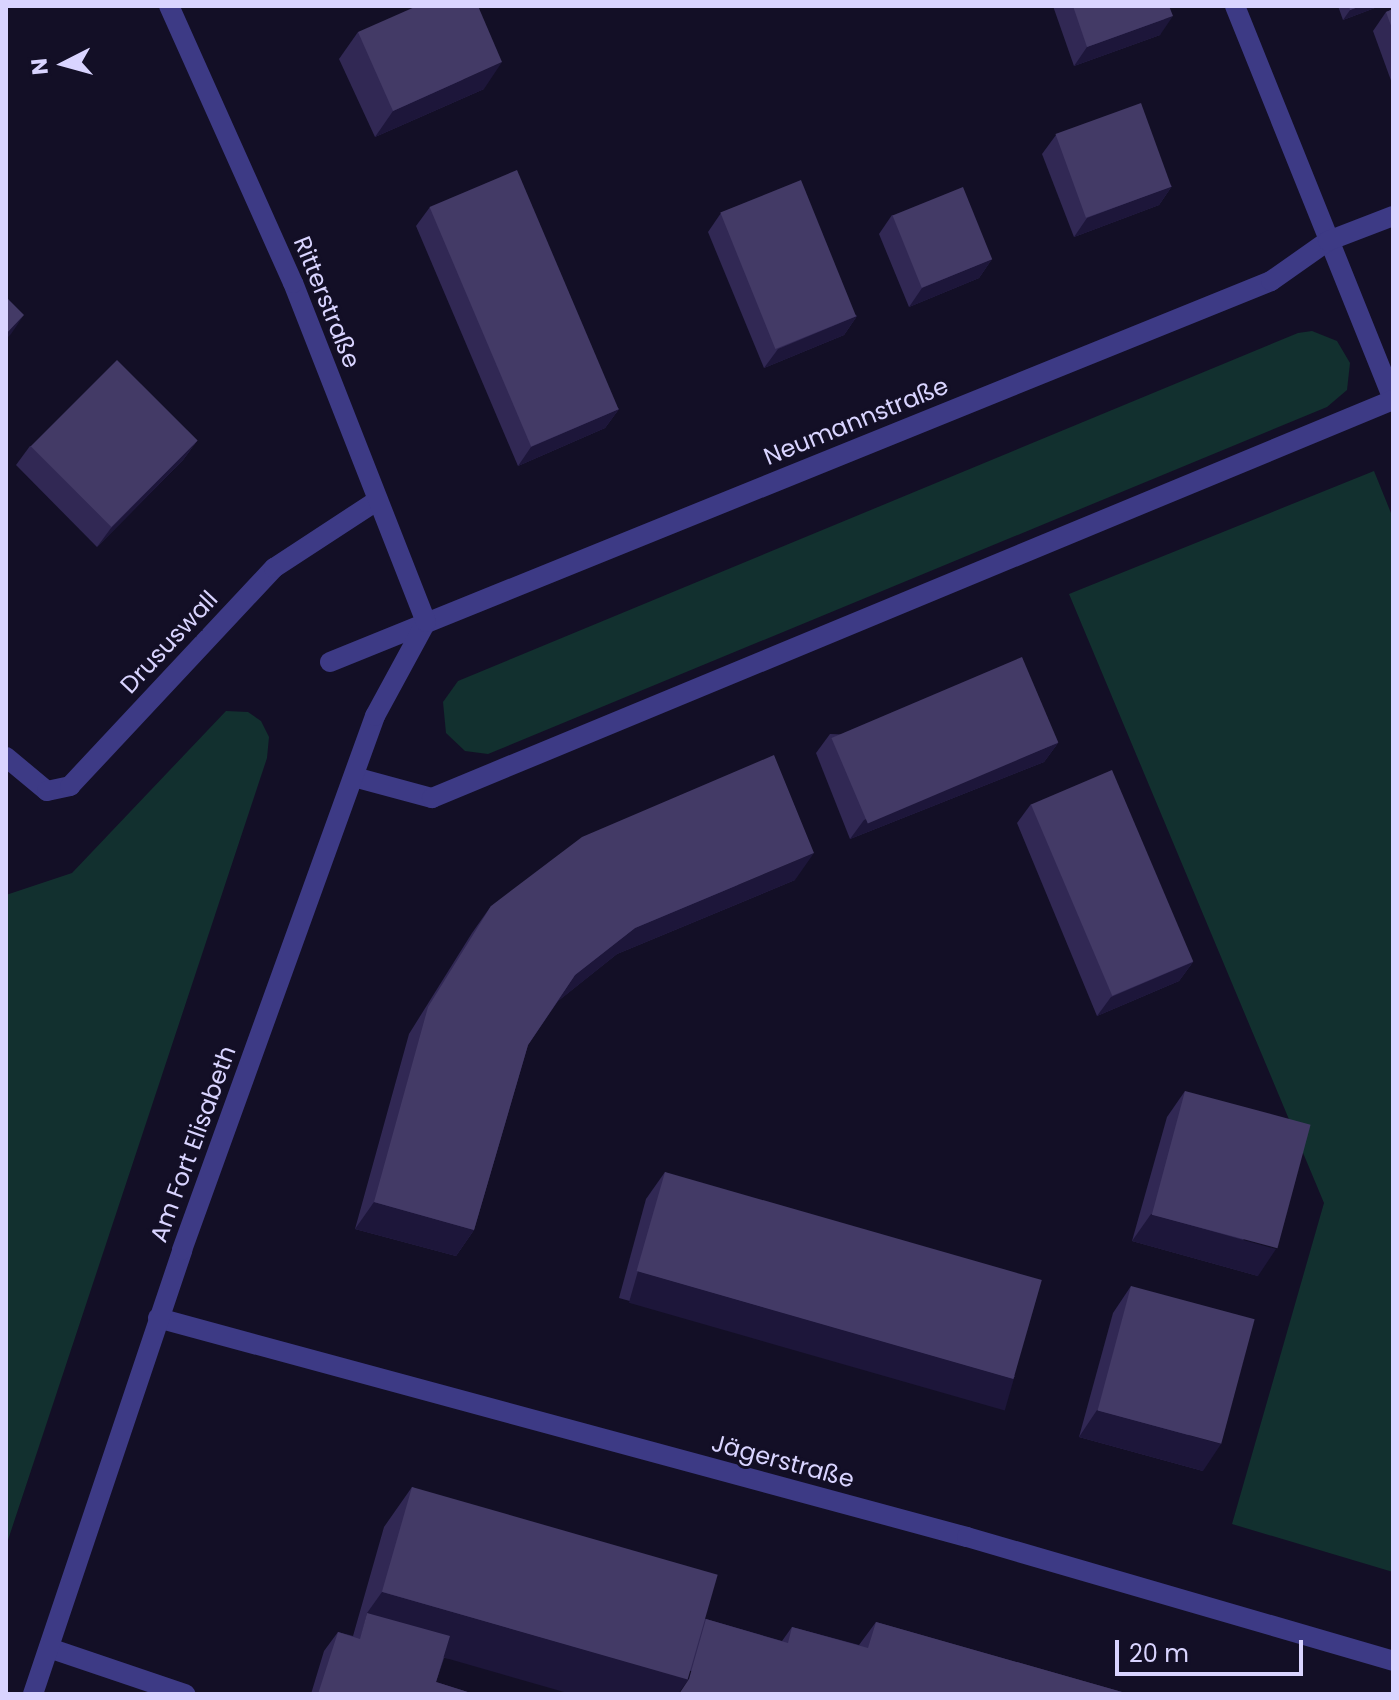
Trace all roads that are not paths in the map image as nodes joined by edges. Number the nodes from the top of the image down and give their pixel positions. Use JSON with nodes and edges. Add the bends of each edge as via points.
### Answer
{"nodes":[{"id":1,"x":169,"y":6,"type":"edge"},
{"id":2,"x":1235,"y":6,"type":"edge"},
{"id":3,"x":1393,"y":216,"type":"edge"},
{"id":4,"x":1328,"y":241,"type":"junction"},
{"id":5,"x":1393,"y":400,"type":"edge"},
{"id":6,"x":378,"y":500,"type":"junction"},
{"id":7,"x":426,"y":622,"type":"junction"},
{"id":8,"x":330,"y":662,"type":"dead end"},
{"id":9,"x":6,"y":757,"type":"edge"},
{"id":10,"x":354,"y":777,"type":"junction"},
{"id":11,"x":158,"y":1318,"type":"junction"},
{"id":12,"x":49,"y":1648,"type":"junction"},
{"id":13,"x":1393,"y":1661,"type":"edge"},
{"id":14,"x":33,"y":1694,"type":"edge"},
{"id":15,"x":185,"y":1694,"type":"edge"}],
"edges":[{"from":1,"to":6,"type":"street","name":"Ritterstraße","via":[[293,283]]},
{"from":2,"to":4,"type":"street"},
{"from":3,"to":4,"type":"street","name":"Neumannstraße"},
{"from":4,"to":5,"type":"street"},
{"from":4,"to":7,"type":"street","name":"Neumannstraße","via":[[1271,281]]},
{"from":5,"to":10,"type":"street","via":[[432,798]]},
{"from":6,"to":7,"type":"street","name":"Ritterstraße"},
{"from":6,"to":9,"type":"street","name":"Drususwall","via":[[274,568],[70,786],[47,791]]},
{"from":7,"to":8,"type":"street","name":"Neumannstraße"},
{"from":7,"to":10,"type":"street","name":"Am Fort Elisabeth","via":[[375,716]]},
{"from":10,"to":11,"type":"street","name":"Am Fort Elisabeth"},
{"from":11,"to":12,"type":"street","name":"Am Fort Elisabeth"},
{"from":11,"to":13,"type":"street","name":"Jägerstraße","via":[[967,1537]]},
{"from":12,"to":14,"type":"street","name":"Am Fort Elisabeth"},
{"from":12,"to":15,"type":"street"}]}
